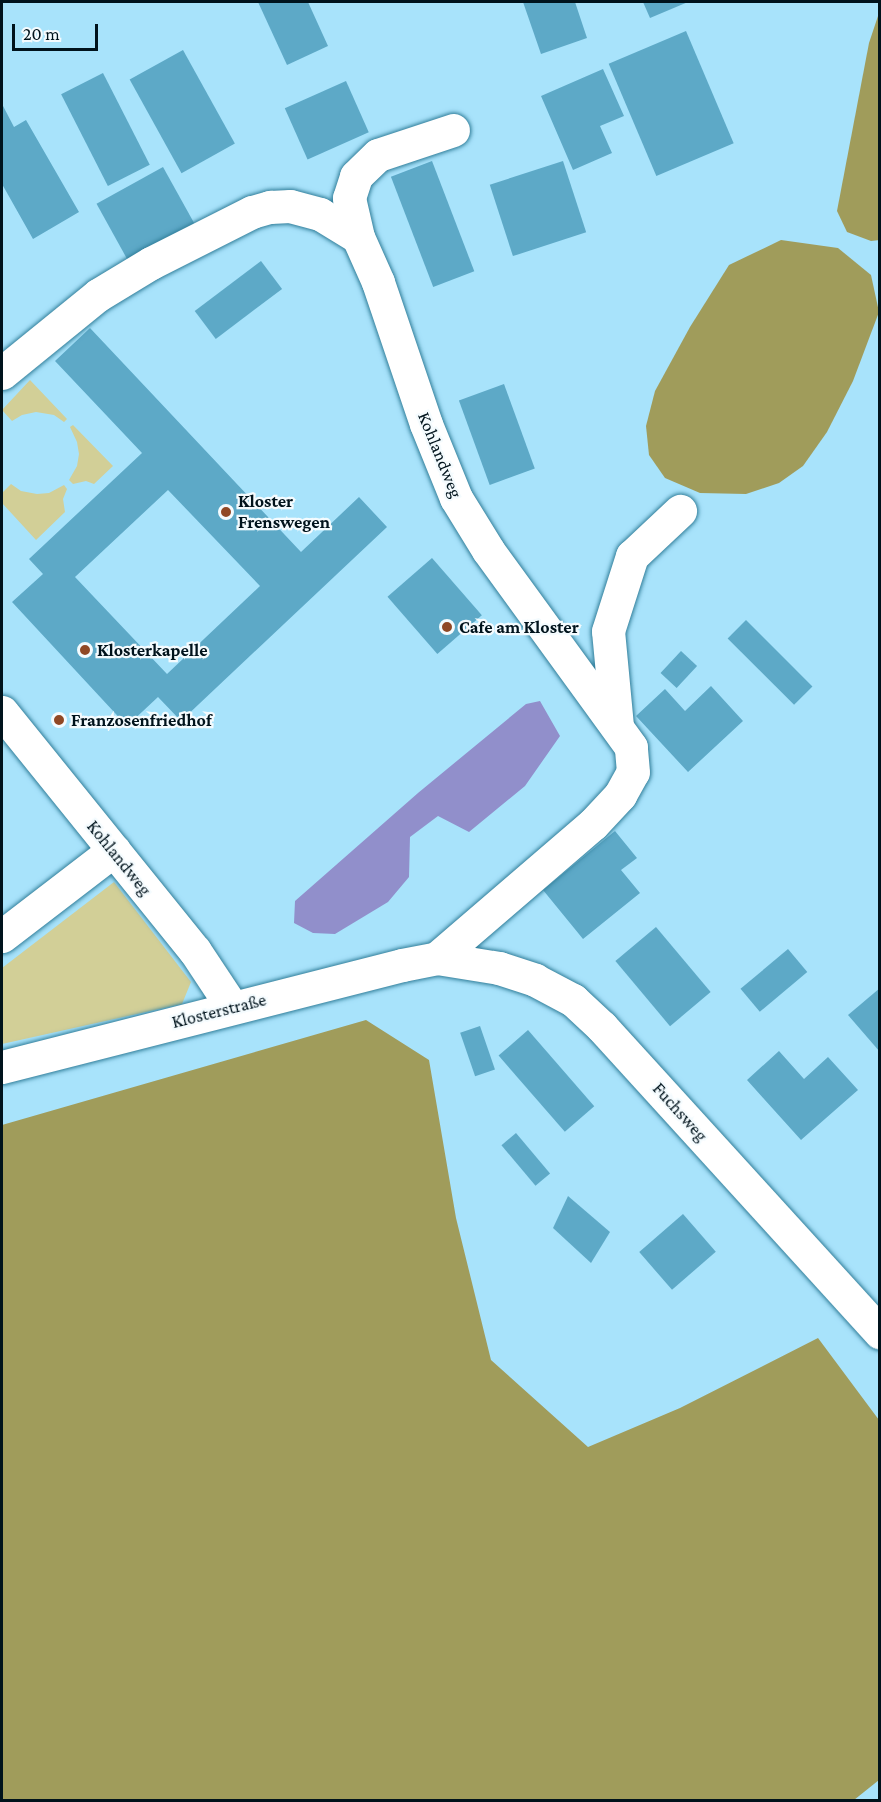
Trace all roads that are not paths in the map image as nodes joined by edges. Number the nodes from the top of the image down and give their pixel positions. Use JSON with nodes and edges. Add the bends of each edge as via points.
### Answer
{"nodes":[{"id":1,"x":453,"y":130,"type":"dead end"},
{"id":2,"x":358,"y":237,"type":"junction"},
{"id":3,"x":2,"y":373,"type":"edge"},
{"id":4,"x":680,"y":511,"type":"dead end"},
{"id":5,"x":2,"y":712,"type":"edge"},
{"id":6,"x":617,"y":726,"type":"junction"},
{"id":7,"x":114,"y":850,"type":"junction"},
{"id":8,"x":2,"y":936,"type":"edge"},
{"id":9,"x":437,"y":958,"type":"junction"},
{"id":10,"x":232,"y":1007,"type":"junction"},
{"id":11,"x":2,"y":1067,"type":"edge"},
{"id":12,"x":879,"y":1334,"type":"edge"}],
"edges":[{"from":1,"to":2,"type":"street","name":"Kohlandweg","via":[[378,155],[356,176],[349,198]]},
{"from":2,"to":3,"type":"street","via":[[320,214],[290,206],[252,212],[151,262],[98,295]]},
{"from":2,"to":6,"type":"street","name":"Kohlandweg","via":[[456,498],[488,550]]},
{"from":4,"to":6,"type":"street","via":[[632,556],[609,631]]},
{"from":5,"to":7,"type":"street","name":"Kohlandweg"},
{"from":6,"to":9,"type":"street","name":"Kohlandweg","via":[[631,747],[633,772],[620,795],[593,824]]},
{"from":7,"to":8,"type":"street"},
{"from":7,"to":10,"type":"street","name":"Kohlandweg","via":[[195,951]]},
{"from":9,"to":10,"type":"street","name":"Klosterstraße"},
{"from":9,"to":12,"type":"street","name":"Fuchsweg","via":[[499,968],[535,980],[573,1000],[602,1027]]},
{"from":10,"to":11,"type":"street","name":"Klosterstraße"}]}
